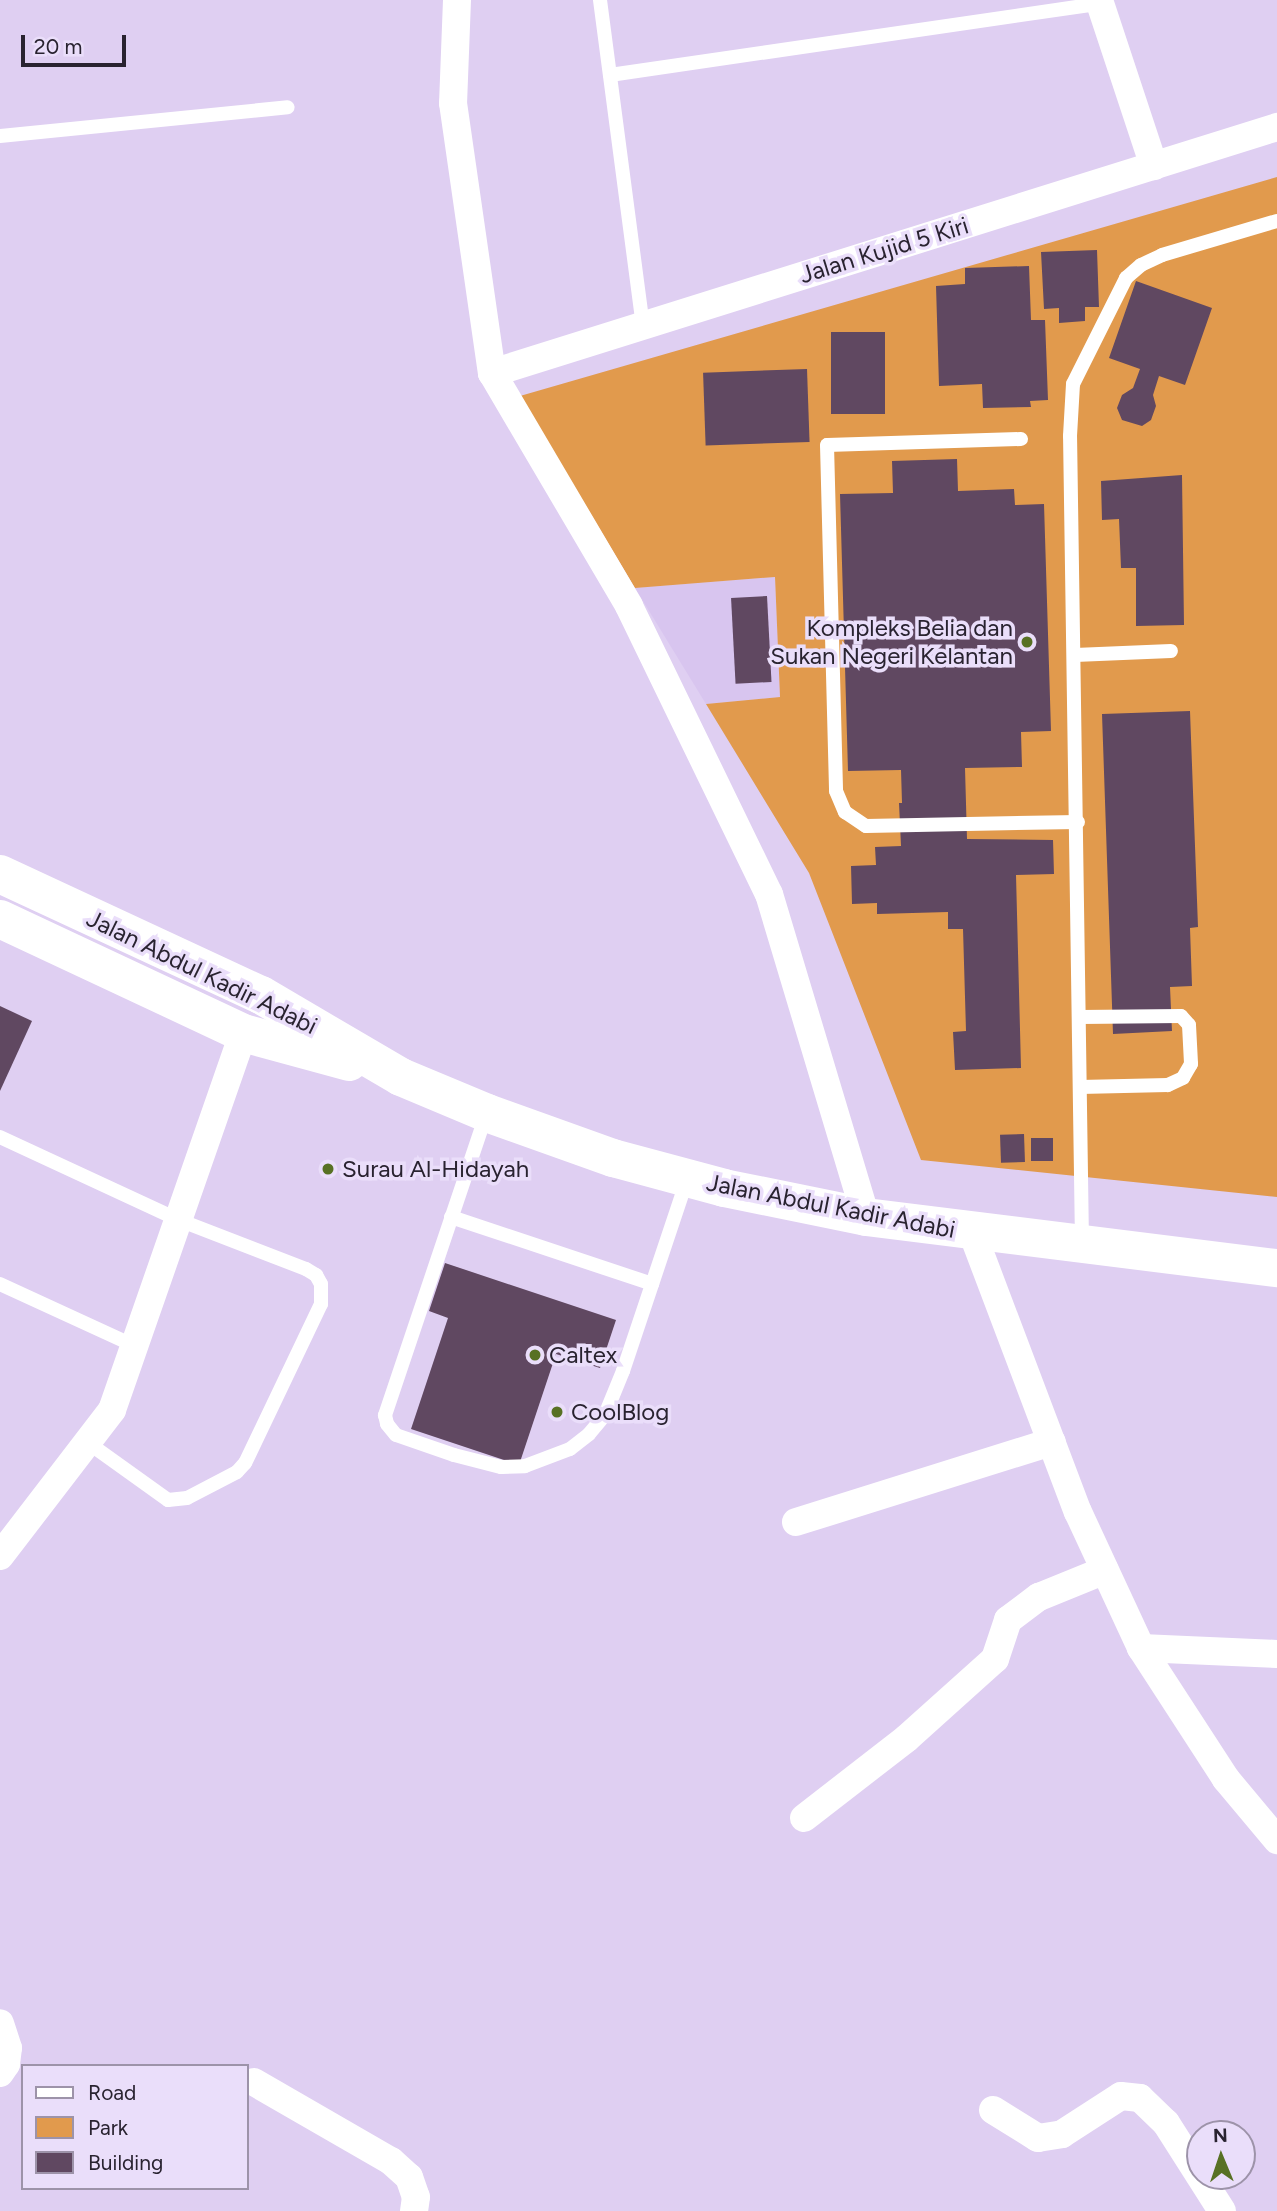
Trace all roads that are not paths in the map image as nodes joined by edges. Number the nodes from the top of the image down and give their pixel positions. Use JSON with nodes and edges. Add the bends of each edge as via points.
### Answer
{"nodes":[{"id":1,"x":457,"y":0,"type":"edge"},
{"id":2,"x":600,"y":0,"type":"edge"},
{"id":3,"x":1105,"y":1,"type":"edge"},
{"id":4,"x":610,"y":75,"type":"junction"},
{"id":5,"x":288,"y":107,"type":"dead end"},
{"id":6,"x":1277,"y":128,"type":"edge"},
{"id":7,"x":0,"y":136,"type":"edge"},
{"id":8,"x":1154,"y":166,"type":"junction"},
{"id":9,"x":1277,"y":221,"type":"edge"},
{"id":10,"x":643,"y":326,"type":"junction"},
{"id":11,"x":492,"y":373,"type":"junction"},
{"id":12,"x":1021,"y":439,"type":"dead end"},
{"id":13,"x":1171,"y":651,"type":"dead end"},
{"id":14,"x":1075,"y":655,"type":"junction"},
{"id":15,"x":1078,"y":822,"type":"junction"},
{"id":16,"x":0,"y":874,"type":"edge"},
{"id":17,"x":0,"y":919,"type":"edge"},
{"id":18,"x":1080,"y":1017,"type":"junction"},
{"id":19,"x":243,"y":1033,"type":"junction"},
{"id":20,"x":401,"y":1077,"type":"junction"},
{"id":21,"x":1080,"y":1087,"type":"junction"},
{"id":22,"x":487,"y":1113,"type":"junction"},
{"id":23,"x":0,"y":1137,"type":"edge"},
{"id":24,"x":687,"y":1179,"type":"junction"},
{"id":25,"x":451,"y":1217,"type":"junction"},
{"id":26,"x":866,"y":1217,"type":"junction"},
{"id":27,"x":179,"y":1220,"type":"junction"},
{"id":28,"x":972,"y":1232,"type":"junction"},
{"id":29,"x":1082,"y":1245,"type":"junction"},
{"id":30,"x":1277,"y":1268,"type":"edge"},
{"id":31,"x":0,"y":1283,"type":"edge"},
{"id":32,"x":652,"y":1284,"type":"junction"},
{"id":33,"x":135,"y":1346,"type":"junction"},
{"id":34,"x":87,"y":1442,"type":"junction"},
{"id":35,"x":1052,"y":1442,"type":"junction"},
{"id":36,"x":796,"y":1522,"type":"dead end"},
{"id":37,"x":0,"y":1556,"type":"edge"},
{"id":38,"x":1105,"y":1570,"type":"junction"},
{"id":39,"x":1142,"y":1648,"type":"junction"},
{"id":40,"x":1277,"y":1654,"type":"edge"},
{"id":41,"x":804,"y":1818,"type":"dead end"},
{"id":42,"x":1277,"y":1840,"type":"edge"},
{"id":43,"x":0,"y":2023,"type":"edge"},
{"id":44,"x":0,"y":2073,"type":"edge"},
{"id":45,"x":254,"y":2082,"type":"dead end"},
{"id":46,"x":993,"y":2110,"type":"dead end"},
{"id":47,"x":414,"y":2211,"type":"edge"},
{"id":48,"x":1222,"y":2211,"type":"edge"}],
"edges":[{"from":1,"to":11,"type":"street","via":[[453,103]]},
{"from":2,"to":4,"type":"lane"},
{"from":3,"to":4,"type":"lane"},
{"from":3,"to":8,"type":"street"},
{"from":4,"to":10,"type":"lane"},
{"from":5,"to":7,"type":"lane"},
{"from":6,"to":8,"type":"street","name":"Jalan Kujid 5 Kiri"},
{"from":8,"to":10,"type":"street","name":"Jalan Kujid 5 Kiri"},
{"from":9,"to":14,"type":"lane","via":[[1140,265],[1126,278],[1073,384]]},
{"from":10,"to":11,"type":"street","name":"Jalan Kujid 5 Kiri"},
{"from":11,"to":26,"type":"street","via":[[629,606],[769,894]]},
{"from":12,"to":15,"type":"lane","via":[[827,445],[836,791],[845,812],[866,827]]},
{"from":13,"to":14,"type":"lane"},
{"from":14,"to":15,"type":"lane"},
{"from":15,"to":18,"type":"lane"},
{"from":16,"to":20,"type":"main road","name":"Jalan Abdul Kadir Adabi","via":[[261,995]]},
{"from":17,"to":19,"type":"main road","name":"Jalan Abdul Kadir Adabi"},
{"from":18,"to":21,"type":"lane"},
{"from":18,"to":21,"type":"lane","via":[[1181,1016],[1189,1024],[1191,1064],[1183,1078],[1168,1085]]},
{"from":19,"to":20,"type":"main road","name":"Jalan Abdul Kadir Adabi"},
{"from":19,"to":27,"type":"street"},
{"from":20,"to":22,"type":"main road","name":"Jalan Abdul Kadir Adabi"},
{"from":21,"to":29,"type":"lane"},
{"from":22,"to":24,"type":"main road","name":"Jalan Abdul Kadir Adabi"},
{"from":22,"to":25,"type":"lane"},
{"from":23,"to":27,"type":"lane"},
{"from":24,"to":26,"type":"main road","name":"Jalan Abdul Kadir Adabi"},
{"from":24,"to":32,"type":"lane"},
{"from":25,"to":32,"type":"lane"},
{"from":25,"to":32,"type":"lane","via":[[385,1415],[391,1431],[402,1438],[501,1467],[525,1466],[570,1449],[605,1415]]},
{"from":26,"to":28,"type":"main road","name":"Jalan Abdul Kadir Adabi"},
{"from":27,"to":33,"type":"street"},
{"from":27,"to":34,"type":"lane","via":[[306,1269],[321,1284],[321,1304],[244,1463],[232,1475],[187,1498],[169,1500]]},
{"from":28,"to":29,"type":"main road","name":"Jalan Abdul Kadir Adabi"},
{"from":28,"to":35,"type":"street"},
{"from":29,"to":30,"type":"main road","name":"Jalan Abdul Kadir Adabi"},
{"from":31,"to":33,"type":"lane"},
{"from":33,"to":34,"type":"street","via":[[112,1410]]},
{"from":34,"to":37,"type":"street"},
{"from":35,"to":36,"type":"street"},
{"from":35,"to":38,"type":"street"},
{"from":38,"to":39,"type":"street"},
{"from":38,"to":41,"type":"street","via":[[1039,1597],[1008,1620],[995,1659],[907,1738]]},
{"from":39,"to":40,"type":"street"},
{"from":39,"to":42,"type":"street","via":[[1226,1779]]},
{"from":43,"to":44,"type":"street","via":[[8,2048]]},
{"from":45,"to":47,"type":"street","via":[[391,2161],[409,2177],[416,2197]]},
{"from":46,"to":48,"type":"street","via":[[1038,2138],[1062,2134],[1121,2096],[1140,2098],[1166,2123]]}]}
